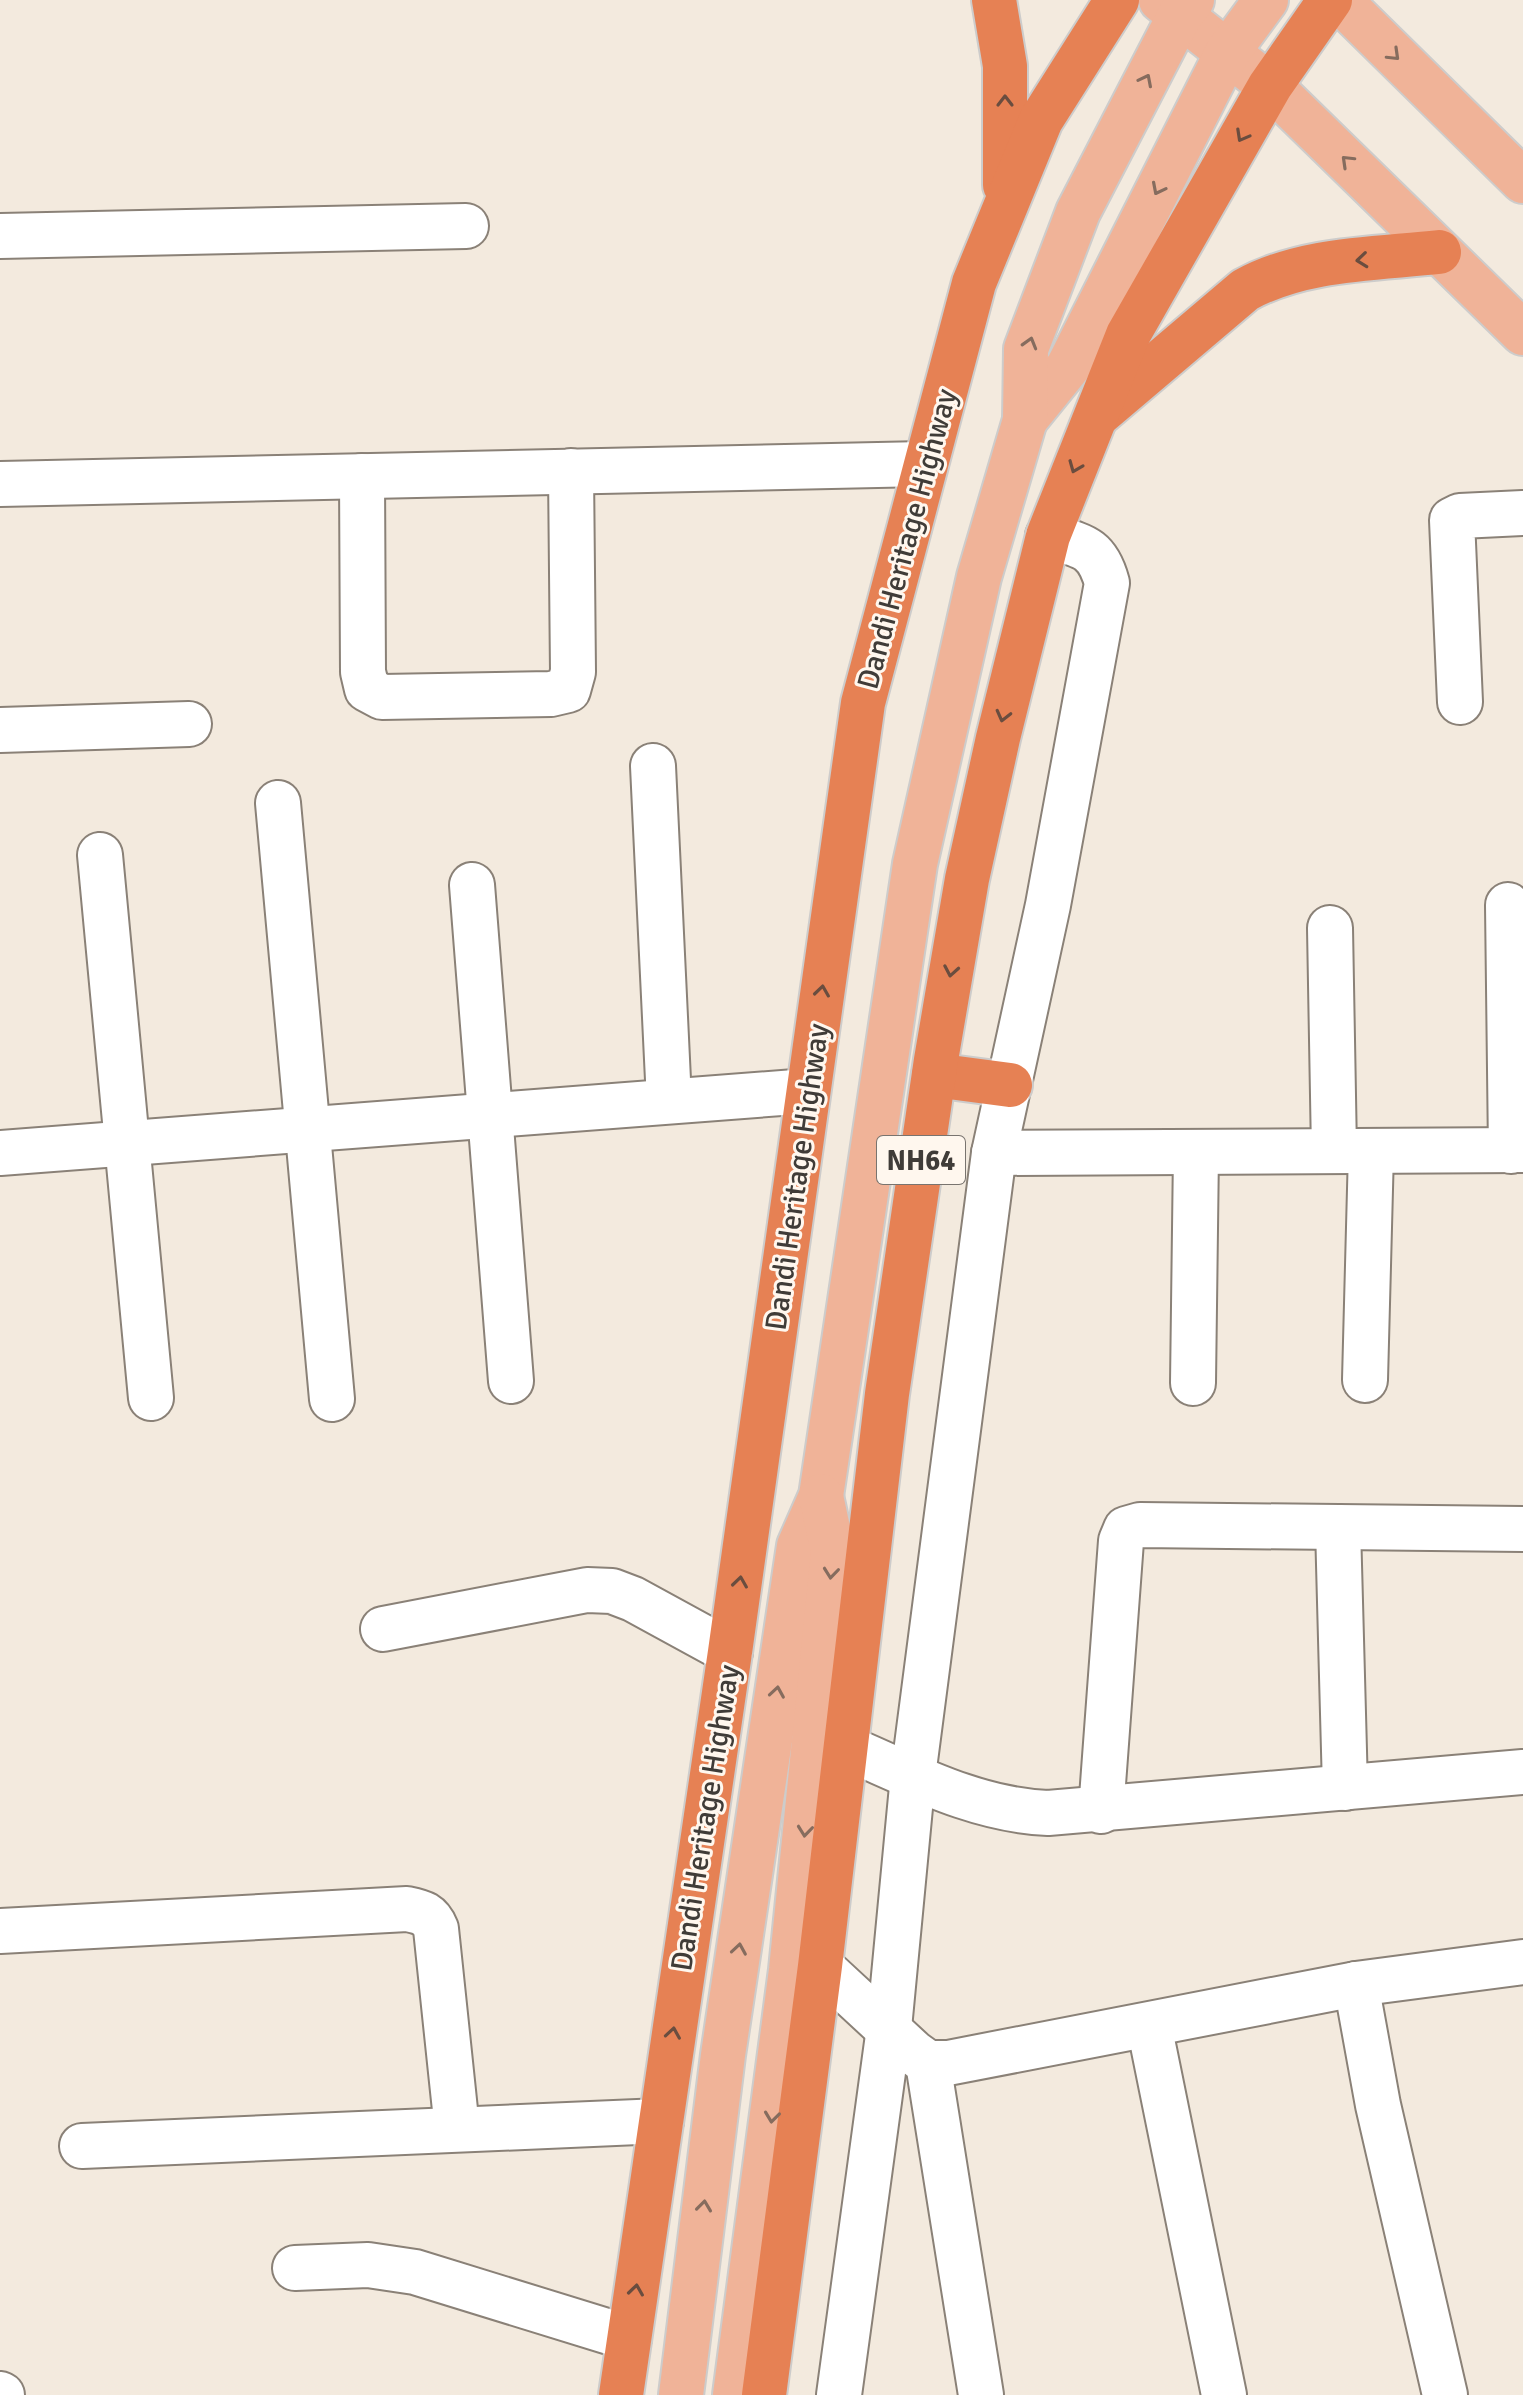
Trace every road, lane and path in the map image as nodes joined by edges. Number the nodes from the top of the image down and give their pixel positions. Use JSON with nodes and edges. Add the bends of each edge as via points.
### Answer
{"nodes":[{"id":1,"x":994,"y":0,"type":"edge"},
{"id":2,"x":1117,"y":0,"type":"edge"},
{"id":3,"x":1266,"y":0,"type":"edge"},
{"id":4,"x":1330,"y":0,"type":"edge"},
{"id":5,"x":1339,"y":0,"type":"edge"},
{"id":6,"x":1178,"y":5,"type":"edge"},
{"id":7,"x":1227,"y":53,"type":"junction"},
{"id":8,"x":1270,"y":86,"type":"junction"},
{"id":9,"x":1523,"y":181,"type":"edge"},
{"id":10,"x":1005,"y":207,"type":"junction"},
{"id":11,"x":466,"y":226,"type":"dead end"},
{"id":12,"x":0,"y":236,"type":"edge"},
{"id":13,"x":1439,"y":252,"type":"junction"},
{"id":14,"x":1523,"y":333,"type":"edge"},
{"id":15,"x":1095,"y":417,"type":"junction"},
{"id":16,"x":1025,"y":420,"type":"junction"},
{"id":17,"x":924,"y":464,"type":"junction"},
{"id":18,"x":571,"y":471,"type":"junction"},
{"id":19,"x":362,"y":476,"type":"junction"},
{"id":20,"x":0,"y":484,"type":"edge"},
{"id":21,"x":1523,"y":513,"type":"edge"},
{"id":22,"x":1048,"y":536,"type":"junction"},
{"id":23,"x":1460,"y":702,"type":"dead end"},
{"id":24,"x":189,"y":724,"type":"dead end"},
{"id":25,"x":0,"y":730,"type":"edge"},
{"id":26,"x":653,"y":766,"type":"dead end"},
{"id":27,"x":278,"y":803,"type":"dead end"},
{"id":28,"x":100,"y":855,"type":"dead end"},
{"id":29,"x":472,"y":885,"type":"dead end"},
{"id":30,"x":1508,"y":905,"type":"dead end"},
{"id":31,"x":1330,"y":928,"type":"dead end"},
{"id":32,"x":934,"y":1075,"type":"junction"},
{"id":33,"x":1010,"y":1085,"type":"junction"},
{"id":34,"x":808,"y":1091,"type":"junction"},
{"id":35,"x":669,"y":1101,"type":"junction"},
{"id":36,"x":490,"y":1115,"type":"junction"},
{"id":37,"x":308,"y":1129,"type":"junction"},
{"id":38,"x":127,"y":1143,"type":"junction"},
{"id":39,"x":1352,"y":1151,"type":"junction"},
{"id":40,"x":1517,"y":1151,"type":"edge"},
{"id":41,"x":1196,"y":1152,"type":"junction"},
{"id":42,"x":0,"y":1153,"type":"edge"},
{"id":43,"x":994,"y":1153,"type":"junction"},
{"id":44,"x":1365,"y":1380,"type":"dead end"},
{"id":45,"x":511,"y":1381,"type":"dead end"},
{"id":46,"x":1193,"y":1383,"type":"dead end"},
{"id":47,"x":151,"y":1398,"type":"dead end"},
{"id":48,"x":332,"y":1399,"type":"dead end"},
{"id":49,"x":821,"y":1496,"type":"junction"},
{"id":50,"x":1338,"y":1527,"type":"junction"},
{"id":51,"x":1523,"y":1529,"type":"edge"},
{"id":52,"x":383,"y":1629,"type":"dead end"},
{"id":53,"x":730,"y":1652,"type":"junction"},
{"id":54,"x":845,"y":1747,"type":"junction"},
{"id":55,"x":1523,"y":1772,"type":"edge"},
{"id":56,"x":913,"y":1776,"type":"junction"},
{"id":57,"x":1345,"y":1788,"type":"junction"},
{"id":58,"x":1101,"y":1811,"type":"junction"},
{"id":59,"x":0,"y":1931,"type":"edge"},
{"id":60,"x":1523,"y":1962,"type":"edge"},
{"id":61,"x":820,"y":1966,"type":"junction"},
{"id":62,"x":1356,"y":1984,"type":"junction"},
{"id":63,"x":1149,"y":2025,"type":"junction"},
{"id":64,"x":889,"y":2028,"type":"junction"},
{"id":65,"x":928,"y":2063,"type":"junction"},
{"id":66,"x":661,"y":2121,"type":"junction"},
{"id":67,"x":457,"y":2129,"type":"junction"},
{"id":68,"x":82,"y":2146,"type":"dead end"},
{"id":69,"x":295,"y":2268,"type":"dead end"},
{"id":70,"x":629,"y":2338,"type":"junction"},
{"id":71,"x":621,"y":2395,"type":"edge"},
{"id":72,"x":681,"y":2395,"type":"edge"},
{"id":73,"x":735,"y":2395,"type":"edge"},
{"id":74,"x":764,"y":2395,"type":"edge"},
{"id":75,"x":839,"y":2395,"type":"edge"},
{"id":76,"x":981,"y":2395,"type":"edge"},
{"id":77,"x":1224,"y":2395,"type":"edge"},
{"id":78,"x":1445,"y":2395,"type":"edge"}],
"edges":[{"from":10,"to":1,"type":"highway","one_way":true,"via":[[1005,66]]},
{"from":2,"to":10,"type":"highway","name":"Dandi Heritage Highway","via":[[1041,120]]},
{"from":3,"to":7,"type":"main road"},
{"from":4,"to":8,"type":"highway","number":"NH64"},
{"from":5,"to":9,"type":"main road","one_way":true},
{"from":6,"to":7,"type":"main road"},
{"from":16,"to":6,"type":"main road","one_way":true,"via":[[1026,349],[1078,212]]},
{"from":7,"to":8,"type":"main road"},
{"from":7,"to":16,"type":"main road","one_way":true,"via":[[1068,367]]},
{"from":13,"to":8,"type":"main road","one_way":true},
{"from":8,"to":15,"type":"highway","number":"NH64","one_way":true,"via":[[1128,335]]},
{"from":10,"to":17,"type":"highway","name":"Dandi Heritage Highway","via":[[974,283]]},
{"from":11,"to":12,"type":"street"},
{"from":13,"to":14,"type":"main road"},
{"from":13,"to":15,"type":"highway","one_way":true,"via":[[1307,267],[1269,277],[1245,290]]},
{"from":15,"to":22,"type":"highway","number":"NH64","one_way":true},
{"from":16,"to":49,"type":"main road","via":[[977,586],[915,864]]},
{"from":17,"to":18,"type":"street"},
{"from":34,"to":17,"type":"highway","name":"Dandi Heritage Highway","one_way":true,"via":[[863,703]]},
{"from":18,"to":19,"type":"street"},
{"from":18,"to":19,"type":"street","via":[[573,672],[568,690],[551,694],[382,697],[367,689]]},
{"from":19,"to":20,"type":"street"},
{"from":21,"to":23,"type":"street","via":[[1452,520]]},
{"from":22,"to":32,"type":"highway","number":"NH64","one_way":true,"via":[[970,865]]},
{"from":22,"to":33,"type":"street","via":[[1087,548],[1101,563],[1107,583]]},
{"from":24,"to":25,"type":"street"},
{"from":26,"to":35,"type":"street"},
{"from":27,"to":37,"type":"street"},
{"from":28,"to":38,"type":"street"},
{"from":29,"to":36,"type":"street"},
{"from":30,"to":40,"type":"street"},
{"from":31,"to":39,"type":"street"},
{"from":32,"to":33,"type":"highway"},
{"from":32,"to":54,"type":"highway","number":"NH64","via":[[887,1394]]},
{"from":33,"to":43,"type":"street"},
{"from":34,"to":35,"type":"street"},
{"from":53,"to":34,"type":"highway","name":"Dandi Heritage Highway","one_way":true},
{"from":35,"to":36,"type":"street"},
{"from":36,"to":37,"type":"street"},
{"from":36,"to":45,"type":"street"},
{"from":37,"to":38,"type":"street"},
{"from":37,"to":48,"type":"street"},
{"from":38,"to":42,"type":"street"},
{"from":38,"to":47,"type":"street"},
{"from":39,"to":40,"type":"street"},
{"from":39,"to":41,"type":"street"},
{"from":39,"to":44,"type":"street"},
{"from":41,"to":43,"type":"street"},
{"from":41,"to":46,"type":"street"},
{"from":43,"to":56,"type":"street"},
{"from":72,"to":49,"type":"main road","one_way":true,"via":[[723,2055],[799,1546]]},
{"from":49,"to":73,"type":"main road","one_way":true,"via":[[832,1568],[791,1970]]},
{"from":50,"to":51,"type":"street"},
{"from":50,"to":57,"type":"street"},
{"from":50,"to":58,"type":"street","via":[[1126,1529]]},
{"from":52,"to":53,"type":"street","via":[[587,1590],[612,1591]]},
{"from":66,"to":53,"type":"highway","name":"Dandi Heritage Highway","one_way":true},
{"from":54,"to":56,"type":"street"},
{"from":54,"to":61,"type":"highway","number":"NH64"},
{"from":55,"to":57,"type":"street"},
{"from":56,"to":58,"type":"street","via":[[1015,1812]]},
{"from":56,"to":64,"type":"street"},
{"from":57,"to":58,"type":"street"},
{"from":59,"to":67,"type":"street","via":[[421,1912],[436,1929]]},
{"from":60,"to":62,"type":"street"},
{"from":61,"to":64,"type":"street"},
{"from":61,"to":74,"type":"highway","number":"NH64"},
{"from":62,"to":63,"type":"street"},
{"from":62,"to":78,"type":"street","via":[[1378,2105]]},
{"from":63,"to":65,"type":"street"},
{"from":63,"to":77,"type":"street"},
{"from":64,"to":65,"type":"street"},
{"from":64,"to":75,"type":"street"},
{"from":65,"to":76,"type":"street"},
{"from":66,"to":67,"type":"street"},
{"from":70,"to":66,"type":"highway","name":"Dandi Heritage Highway","one_way":true},
{"from":67,"to":68,"type":"street"},
{"from":69,"to":70,"type":"street","via":[[368,2265],[415,2272]]},
{"from":70,"to":71,"type":"highway","name":"Dandi Heritage Highway"}]}
